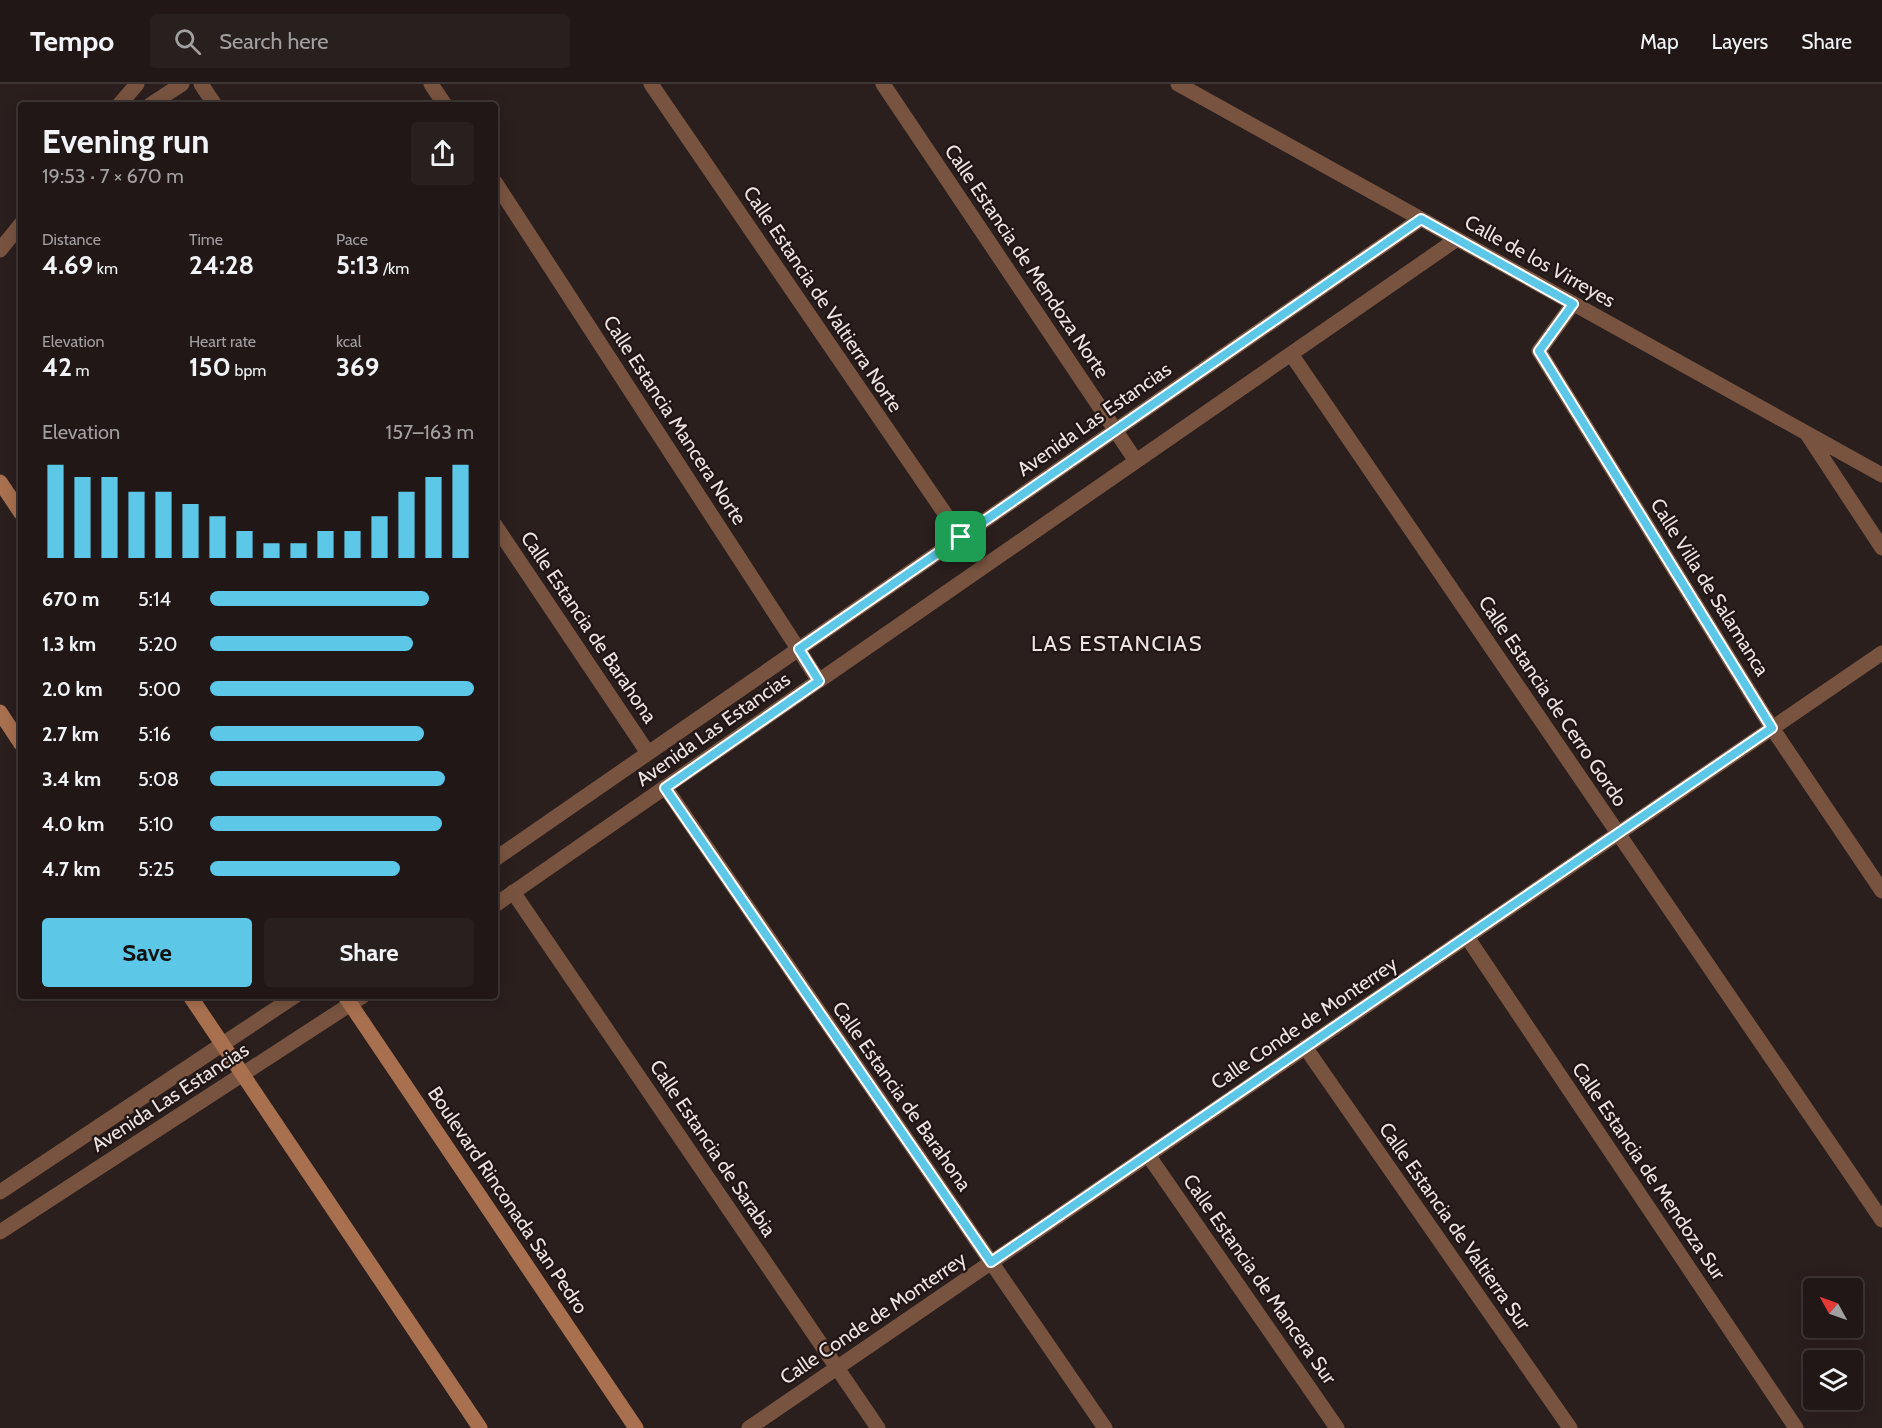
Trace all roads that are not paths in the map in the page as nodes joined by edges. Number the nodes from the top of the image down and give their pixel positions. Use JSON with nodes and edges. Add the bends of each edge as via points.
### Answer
{"nodes":[{"id":1,"x":137,"y":84,"type":"edge"},
{"id":2,"x":182,"y":84,"type":"edge"},
{"id":3,"x":201,"y":84,"type":"edge"},
{"id":4,"x":431,"y":84,"type":"edge"},
{"id":5,"x":651,"y":84,"type":"edge"},
{"id":6,"x":883,"y":84,"type":"edge"},
{"id":7,"x":1178,"y":84,"type":"edge"},
{"id":8,"x":122,"y":102,"type":"edge"},
{"id":9,"x":155,"y":102,"type":"edge"},
{"id":10,"x":213,"y":102,"type":"edge"},
{"id":11,"x":443,"y":102,"type":"edge"},
{"id":12,"x":498,"y":187,"type":"edge"},
{"id":13,"x":1421,"y":219,"type":"junction"},
{"id":14,"x":18,"y":228,"type":"edge"},
{"id":15,"x":1457,"y":239,"type":"junction"},
{"id":16,"x":0,"y":250,"type":"edge"},
{"id":17,"x":1573,"y":304,"type":"junction"},
{"id":18,"x":1291,"y":354,"type":"junction"},
{"id":19,"x":1115,"y":430,"type":"junction"},
{"id":20,"x":1805,"y":432,"type":"junction"},
{"id":21,"x":1136,"y":462,"type":"junction"},
{"id":22,"x":1882,"y":474,"type":"edge"},
{"id":23,"x":0,"y":482,"type":"edge"},
{"id":24,"x":18,"y":509,"type":"edge"},
{"id":25,"x":498,"y":529,"type":"edge"},
{"id":26,"x":961,"y":537,"type":"junction"},
{"id":27,"x":1882,"y":548,"type":"edge"},
{"id":28,"x":799,"y":649,"type":"junction"},
{"id":29,"x":1882,"y":653,"type":"edge"},
{"id":30,"x":819,"y":681,"type":"junction"},
{"id":31,"x":0,"y":712,"type":"edge"},
{"id":32,"x":1772,"y":728,"type":"junction"},
{"id":33,"x":18,"y":739,"type":"edge"},
{"id":34,"x":648,"y":753,"type":"junction"},
{"id":35,"x":665,"y":788,"type":"junction"},
{"id":36,"x":1618,"y":834,"type":"junction"},
{"id":37,"x":498,"y":857,"type":"edge"},
{"id":38,"x":1882,"y":891,"type":"edge"},
{"id":39,"x":513,"y":892,"type":"junction"},
{"id":40,"x":498,"y":903,"type":"edge"},
{"id":41,"x":1467,"y":937,"type":"junction"},
{"id":42,"x":192,"y":999,"type":"edge"},
{"id":43,"x":291,"y":999,"type":"edge"},
{"id":44,"x":353,"y":999,"type":"edge"},
{"id":45,"x":222,"y":1045,"type":"junction"},
{"id":46,"x":1305,"y":1047,"type":"junction"},
{"id":47,"x":243,"y":1075,"type":"junction"},
{"id":48,"x":1148,"y":1155,"type":"junction"},
{"id":49,"x":0,"y":1192,"type":"edge"},
{"id":50,"x":1882,"y":1220,"type":"edge"},
{"id":51,"x":0,"y":1232,"type":"edge"},
{"id":52,"x":991,"y":1262,"type":"junction"},
{"id":53,"x":837,"y":1367,"type":"junction"},
{"id":54,"x":480,"y":1428,"type":"edge"},
{"id":55,"x":636,"y":1428,"type":"edge"},
{"id":56,"x":749,"y":1428,"type":"edge"},
{"id":57,"x":878,"y":1428,"type":"edge"},
{"id":58,"x":1105,"y":1428,"type":"edge"},
{"id":59,"x":1337,"y":1428,"type":"edge"},
{"id":60,"x":1570,"y":1428,"type":"edge"},
{"id":61,"x":1796,"y":1428,"type":"edge"}],
"edges":[{"from":1,"to":8,"type":"street"},
{"from":2,"to":9,"type":"street"},
{"from":3,"to":10,"type":"street"},
{"from":4,"to":11,"type":"street"},
{"from":5,"to":26,"type":"street","name":"Calle Estancia de Valtierra Norte"},
{"from":6,"to":19,"type":"street","name":"Calle Estancia de Mendoza Norte"},
{"from":7,"to":13,"type":"street","name":"Calle de los Virreyes"},
{"from":12,"to":28,"type":"street","name":"Calle Estancia Mancera Norte"},
{"from":13,"to":15,"type":"street","name":"Calle de los Virreyes"},
{"from":13,"to":19,"type":"street","name":"Avenida Las Estancias"},
{"from":14,"to":16,"type":"street"},
{"from":15,"to":17,"type":"street","name":"Calle de los Virreyes"},
{"from":15,"to":18,"type":"street","name":"Avenida Las Estancias"},
{"from":17,"to":20,"type":"street","name":"Calle de los Virreyes"},
{"from":17,"to":32,"type":"street","name":"Calle Villa de Salamanca","via":[[1539,351]]},
{"from":18,"to":21,"type":"street","name":"Avenida Las Estancias"},
{"from":18,"to":36,"type":"street","name":"Calle Estancia de Cerro Gordo"},
{"from":19,"to":21,"type":"street","name":"Calle Estancia de Mendoza Norte"},
{"from":19,"to":26,"type":"street","name":"Avenida Las Estancias"},
{"from":20,"to":22,"type":"street","name":"Calle de los Virreyes"},
{"from":20,"to":27,"type":"street"},
{"from":21,"to":30,"type":"street","name":"Avenida Las Estancias"},
{"from":23,"to":24,"type":"street"},
{"from":25,"to":34,"type":"street","name":"Calle Estancia de Barahona"},
{"from":26,"to":28,"type":"street","name":"Avenida Las Estancias"},
{"from":28,"to":30,"type":"street","name":"Calle Estancia Mancera Norte"},
{"from":28,"to":34,"type":"street","name":"Avenida Las Estancias"},
{"from":29,"to":32,"type":"street","name":"Calle Conde de Monterrey"},
{"from":30,"to":35,"type":"street","name":"Avenida Las Estancias"},
{"from":31,"to":33,"type":"street"},
{"from":32,"to":36,"type":"street","name":"Calle Conde de Monterrey"},
{"from":32,"to":38,"type":"street","name":"Calle Villa de Salamanca"},
{"from":34,"to":37,"type":"street","name":"Avenida Las Estancias"},
{"from":35,"to":39,"type":"street","name":"Avenida Las Estancias"},
{"from":35,"to":52,"type":"street","name":"Calle Estancia de Barahona"},
{"from":36,"to":41,"type":"street","name":"Calle Conde de Monterrey"},
{"from":36,"to":50,"type":"street","name":"Calle Estancia de Cerro Gordo"},
{"from":39,"to":40,"type":"street","name":"Avenida Las Estancias"},
{"from":39,"to":53,"type":"street","name":"Calle Estancia de Sarabia"},
{"from":41,"to":46,"type":"street","name":"Calle Conde de Monterrey"},
{"from":41,"to":61,"type":"street","name":"Calle Estancia de Mendoza Sur"},
{"from":42,"to":45,"type":"street"},
{"from":43,"to":45,"type":"street","name":"Avenida Las Estancias"},
{"from":44,"to":47,"type":"street","name":"Avenida Las Estancias"},
{"from":44,"to":55,"type":"street","name":"Boulevard Rinconada San Pedro"},
{"from":45,"to":47,"type":"street"},
{"from":45,"to":49,"type":"street","name":"Avenida Las Estancias"},
{"from":46,"to":48,"type":"street","name":"Calle Conde de Monterrey"},
{"from":46,"to":60,"type":"street","name":"Calle Estancia de Valtierra Sur"},
{"from":47,"to":51,"type":"street","name":"Avenida Las Estancias"},
{"from":47,"to":54,"type":"street"},
{"from":48,"to":52,"type":"street","name":"Calle Conde de Monterrey"},
{"from":48,"to":59,"type":"street","name":"Calle Estancia de Mancera Sur"},
{"from":52,"to":53,"type":"street","name":"Calle Conde de Monterrey"},
{"from":52,"to":58,"type":"street","name":"Calle Estancia de Barahona"},
{"from":53,"to":56,"type":"street","name":"Calle Conde de Monterrey"},
{"from":53,"to":57,"type":"street","name":"Calle Estancia de Sarabia"}]}
